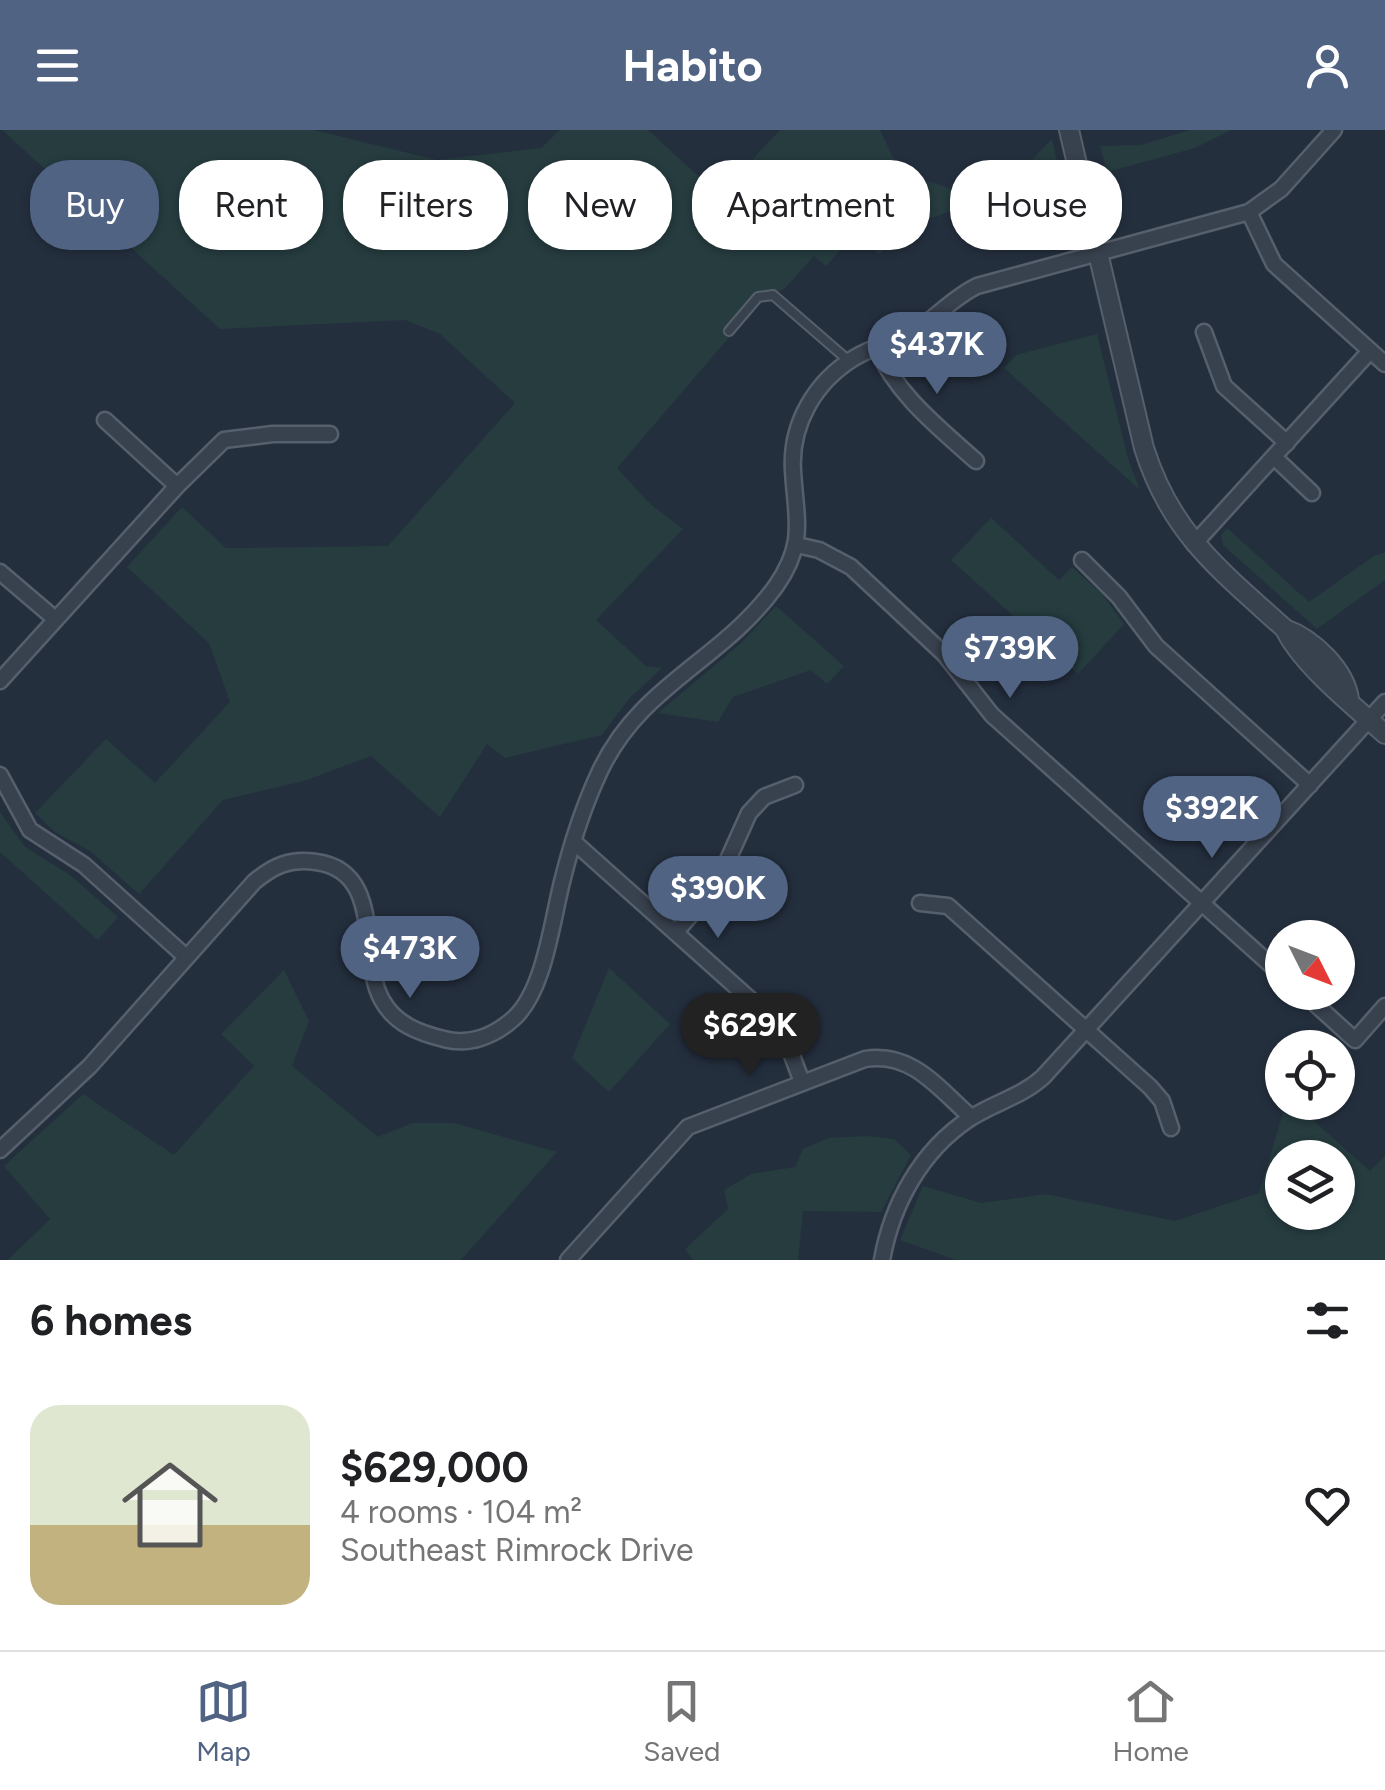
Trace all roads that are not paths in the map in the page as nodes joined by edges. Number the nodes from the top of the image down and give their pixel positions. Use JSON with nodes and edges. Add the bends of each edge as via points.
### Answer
{"nodes":[{"id":1,"x":1069,"y":130,"type":"edge"},
{"id":2,"x":1334,"y":130,"type":"edge"},
{"id":3,"x":1249,"y":212,"type":"junction"},
{"id":4,"x":1098,"y":253,"type":"junction"},
{"id":5,"x":729,"y":331,"type":"dead end"},
{"id":6,"x":1204,"y":332,"type":"dead end"},
{"id":7,"x":876,"y":347,"type":"junction"},
{"id":8,"x":1370,"y":351,"type":"junction"},
{"id":9,"x":849,"y":361,"type":"junction"},
{"id":10,"x":1385,"y":364,"type":"edge"},
{"id":11,"x":105,"y":420,"type":"dead end"},
{"id":12,"x":330,"y":434,"type":"dead end"},
{"id":13,"x":1287,"y":443,"type":"junction"},
{"id":14,"x":1274,"y":457,"type":"junction"},
{"id":15,"x":976,"y":460,"type":"dead end"},
{"id":16,"x":177,"y":486,"type":"junction"},
{"id":17,"x":1312,"y":493,"type":"dead end"},
{"id":18,"x":1194,"y":544,"type":"junction"},
{"id":19,"x":798,"y":545,"type":"junction"},
{"id":20,"x":1082,"y":560,"type":"dead end"},
{"id":21,"x":0,"y":572,"type":"edge"},
{"id":22,"x":54,"y":618,"type":"junction"},
{"id":23,"x":0,"y":681,"type":"edge"},
{"id":24,"x":1385,"y":702,"type":"edge"},
{"id":25,"x":1369,"y":720,"type":"junction"},
{"id":26,"x":1385,"y":734,"type":"edge"},
{"id":27,"x":0,"y":775,"type":"edge"},
{"id":28,"x":795,"y":785,"type":"dead end"},
{"id":29,"x":1310,"y":785,"type":"junction"},
{"id":30,"x":574,"y":842,"type":"junction"},
{"id":31,"x":920,"y":903,"type":"dead end"},
{"id":32,"x":1203,"y":903,"type":"junction"},
{"id":33,"x":676,"y":932,"type":"junction"},
{"id":34,"x":186,"y":957,"type":"junction"},
{"id":35,"x":1265,"y":960,"type":"edge"},
{"id":36,"x":1385,"y":1006,"type":"edge"},
{"id":37,"x":1322,"y":1010,"type":"edge"},
{"id":38,"x":1087,"y":1030,"type":"junction"},
{"id":39,"x":802,"y":1082,"type":"junction"},
{"id":40,"x":971,"y":1118,"type":"junction"},
{"id":41,"x":1171,"y":1128,"type":"dead end"},
{"id":42,"x":0,"y":1150,"type":"edge"},
{"id":43,"x":568,"y":1260,"type":"edge"},
{"id":44,"x":882,"y":1260,"type":"edge"}],
"edges":[{"from":1,"to":4,"type":"street"},
{"from":2,"to":3,"type":"street","via":[[1281,189]]},
{"from":3,"to":4,"type":"street"},
{"from":3,"to":8,"type":"street","via":[[1274,264]]},
{"from":4,"to":7,"type":"street","via":[[977,286],[918,328]]},
{"from":4,"to":18,"type":"street","via":[[1148,463]]},
{"from":5,"to":9,"type":"lane","via":[[758,297],[774,296]]},
{"from":6,"to":13,"type":"street","via":[[1224,386]]},
{"from":7,"to":9,"type":"street"},
{"from":7,"to":15,"type":"street","via":[[907,397]]},
{"from":8,"to":10,"type":"street"},
{"from":8,"to":13,"type":"street"},
{"from":9,"to":19,"type":"street","via":[[819,386],[794,444]]},
{"from":11,"to":16,"type":"street"},
{"from":12,"to":16,"type":"street","via":[[224,440]]},
{"from":13,"to":14,"type":"street"},
{"from":14,"to":17,"type":"street"},
{"from":14,"to":18,"type":"street"},
{"from":16,"to":22,"type":"street"},
{"from":18,"to":25,"type":"street","via":[[1332,666]]},
{"from":19,"to":30,"type":"street","via":[[773,590],[735,632],[632,721],[601,770]]},
{"from":19,"to":32,"type":"street","via":[[820,550],[862,577],[944,654],[992,715]]},
{"from":20,"to":29,"type":"street","via":[[1156,646]]},
{"from":21,"to":22,"type":"street"},
{"from":22,"to":23,"type":"street"},
{"from":24,"to":25,"type":"street"},
{"from":25,"to":26,"type":"street"},
{"from":25,"to":29,"type":"street"},
{"from":27,"to":34,"type":"street","via":[[30,830],[84,865]]},
{"from":28,"to":33,"type":"street","via":[[764,796],[749,813],[717,884]]},
{"from":29,"to":32,"type":"street"},
{"from":30,"to":33,"type":"street"},
{"from":30,"to":34,"type":"street","via":[[535,989],[510,1022],[480,1039],[452,1041],[416,1032],[390,1012],[374,982],[357,889],[328,864],[294,860],[267,871]]},
{"from":31,"to":38,"type":"street","via":[[948,906]]},
{"from":32,"to":35,"type":"street"},
{"from":32,"to":38,"type":"street"},
{"from":33,"to":39,"type":"street","via":[[771,1018]]},
{"from":34,"to":42,"type":"street","via":[[90,1066]]},
{"from":36,"to":37,"type":"street","via":[[1354,1040]]},
{"from":38,"to":40,"type":"street","via":[[1027,1091]]},
{"from":38,"to":41,"type":"street","via":[[1162,1101]]},
{"from":39,"to":40,"type":"street","via":[[865,1058],[892,1057],[914,1066]]},
{"from":39,"to":43,"type":"street","via":[[688,1126]]},
{"from":40,"to":44,"type":"street","via":[[936,1148],[905,1190]]}]}
